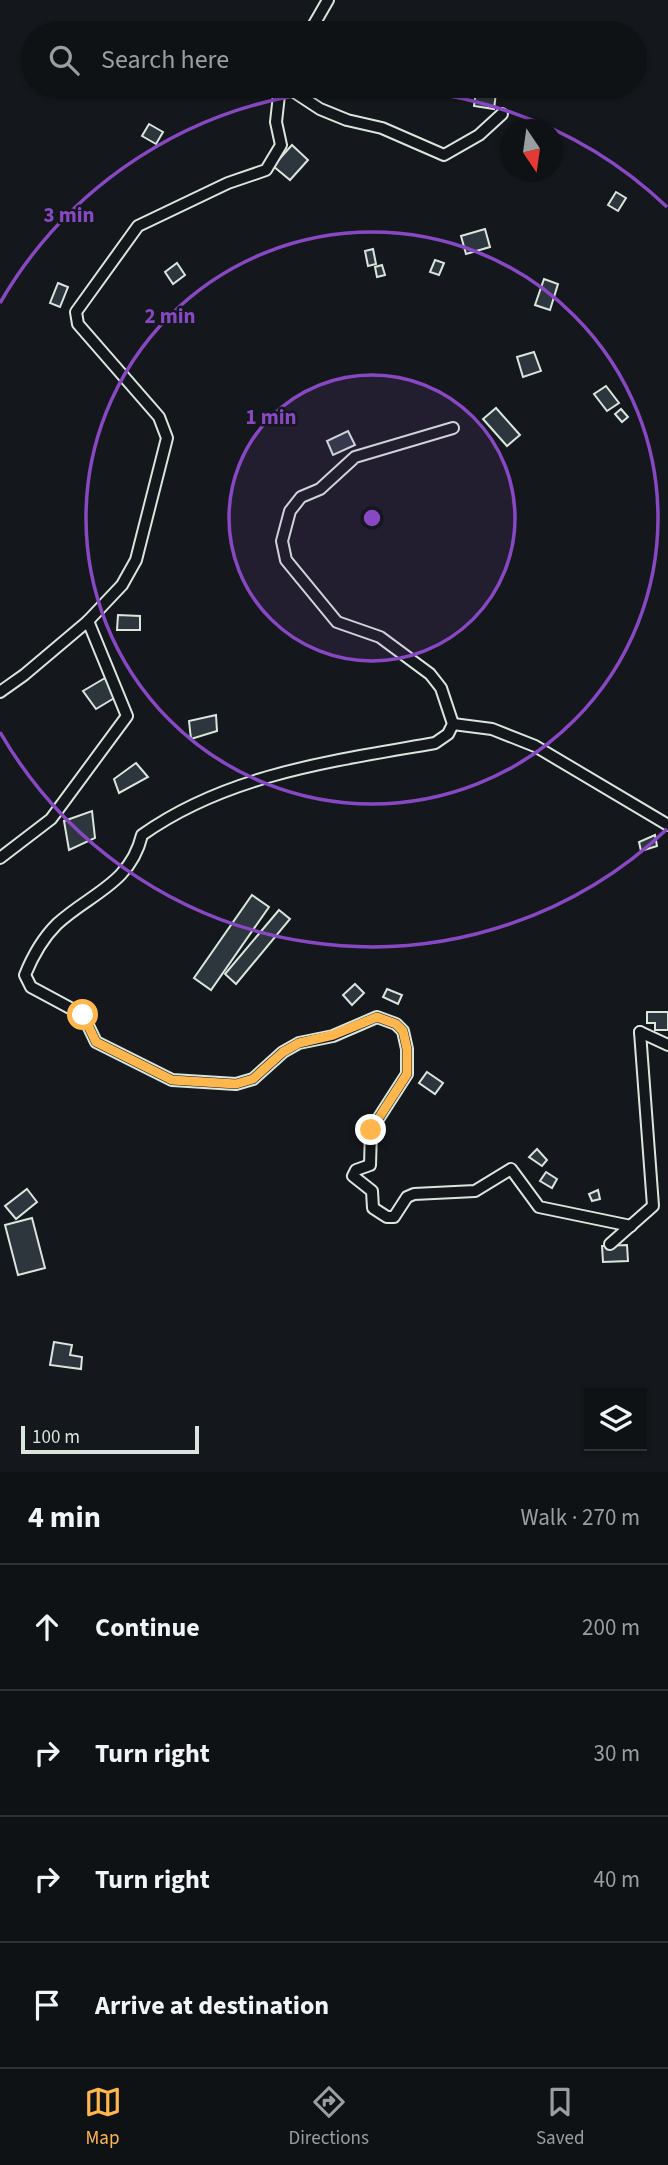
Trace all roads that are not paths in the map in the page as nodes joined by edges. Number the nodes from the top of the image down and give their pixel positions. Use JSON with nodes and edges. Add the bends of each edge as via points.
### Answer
{"nodes":[{"id":1,"x":328,"y":0,"type":"edge"},
{"id":2,"x":316,"y":21,"type":"edge"},
{"id":3,"x":280,"y":98,"type":"edge"},
{"id":4,"x":301,"y":98,"type":"edge"},
{"id":5,"x":502,"y":114,"type":"dead end"},
{"id":6,"x":453,"y":429,"type":"dead end"},
{"id":7,"x":88,"y":621,"type":"junction"},
{"id":8,"x":0,"y":692,"type":"edge"},
{"id":9,"x":453,"y":724,"type":"junction"},
{"id":10,"x":668,"y":825,"type":"edge"},
{"id":11,"x":0,"y":858,"type":"edge"},
{"id":12,"x":668,"y":1045,"type":"edge"},
{"id":13,"x":631,"y":1226,"type":"junction"},
{"id":14,"x":610,"y":1244,"type":"dead end"}],
"edges":[{"from":1,"to":2,"type":"street"},
{"from":3,"to":7,"type":"street","via":[[276,122],[281,145],[266,170],[138,226],[76,312],[78,324],[159,417],[167,438],[136,560],[122,585]]},
{"from":4,"to":5,"type":"street","via":[[320,110],[382,128],[444,155],[479,135]]},
{"from":6,"to":9,"type":"street","via":[[355,457],[320,489],[301,497],[289,511],[282,541],[286,560],[337,622],[380,637],[429,674],[440,688]]},
{"from":7,"to":8,"type":"street"},
{"from":7,"to":11,"type":"street","via":[[127,716],[51,819]]},
{"from":9,"to":10,"type":"street","via":[[492,729],[535,746]]},
{"from":9,"to":13,"type":"street","via":[[435,743],[262,778],[160,823],[142,835],[126,872],[57,924],[34,951],[25,975],[31,987],[83,1015],[96,1042],[172,1080],[236,1084],[253,1079],[299,1043],[377,1017],[396,1024],[405,1040],[407,1074],[371,1130],[370,1165],[353,1176],[372,1191],[373,1208],[394,1217],[414,1194],[475,1191],[511,1169],[539,1207]]},
{"from":12,"to":13,"type":"street","via":[[640,1031],[653,1206]]},
{"from":13,"to":14,"type":"street"}]}
